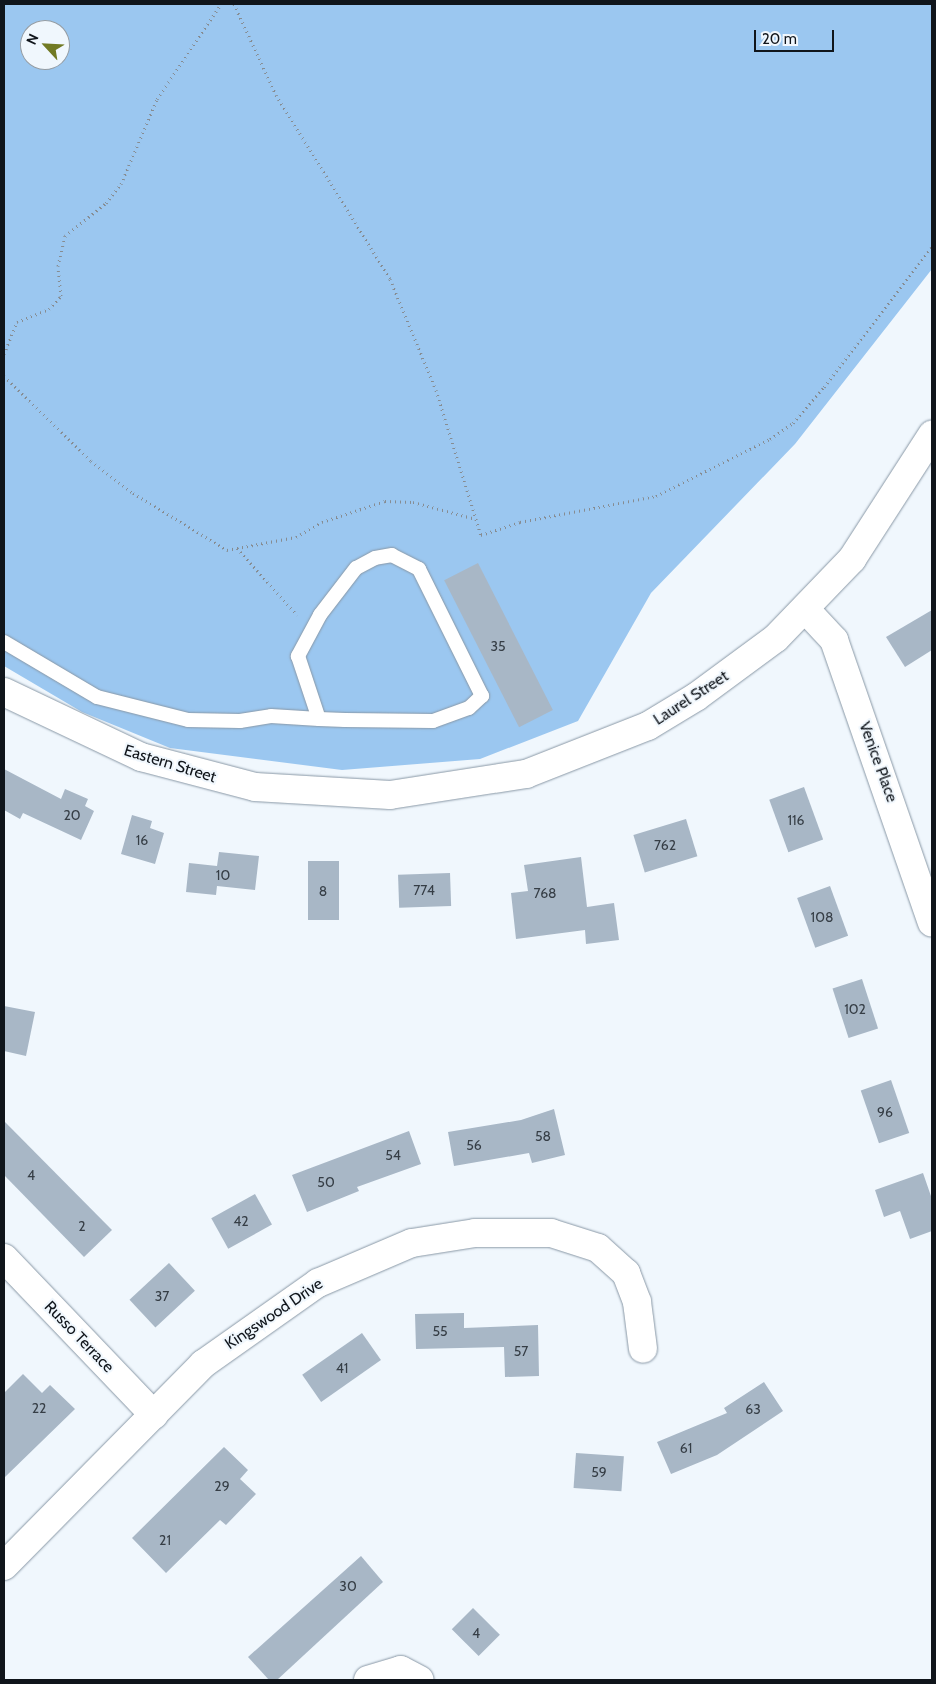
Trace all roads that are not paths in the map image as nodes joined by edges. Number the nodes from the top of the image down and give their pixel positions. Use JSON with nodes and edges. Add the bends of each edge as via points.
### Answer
{"nodes":[{"id":1,"x":932,"y":435,"type":"edge"},
{"id":2,"x":807,"y":610,"type":"junction"},
{"id":3,"x":4,"y":642,"type":"edge"},
{"id":4,"x":4,"y":692,"type":"edge"},
{"id":5,"x":319,"y":719,"type":"junction"},
{"id":6,"x":349,"y":795,"type":"joint"},
{"id":7,"x":932,"y":923,"type":"edge"},
{"id":8,"x":4,"y":1258,"type":"edge"},
{"id":9,"x":643,"y":1349,"type":"dead end"},
{"id":10,"x":154,"y":1415,"type":"junction"},
{"id":11,"x":4,"y":1566,"type":"edge"},
{"id":12,"x":368,"y":1680,"type":"edge"},
{"id":13,"x":420,"y":1680,"type":"edge"}],
"edges":[{"from":1,"to":2,"type":"street","name":"Laurel Street","via":[[852,559]]},
{"from":2,"to":6,"type":"street","name":"Laurel Street","via":[[696,698],[648,726],[582,756],[478,785],[430,793]]},
{"from":2,"to":7,"type":"street","name":"Venice Place","via":[[834,640]]},
{"from":3,"to":5,"type":"lane","via":[[63,679],[140,710],[188,720]]},
{"from":4,"to":6,"type":"street","name":"Eastern Street","via":[[105,743],[181,770],[255,787]]},
{"from":5,"to":5,"type":"lane","via":[[433,721],[468,708],[482,696],[418,569],[392,555],[356,568],[312,629],[298,656]]},
{"from":8,"to":10,"type":"street","name":"Russo Terrace"},
{"from":9,"to":10,"type":"street","name":"Kingswood Drive","via":[[637,1302],[626,1272],[598,1248],[551,1233],[475,1233],[412,1243],[318,1283],[203,1364]]},
{"from":10,"to":11,"type":"street","name":"Kingswood Drive"},
{"from":12,"to":13,"type":"street","via":[[401,1670]]}]}
